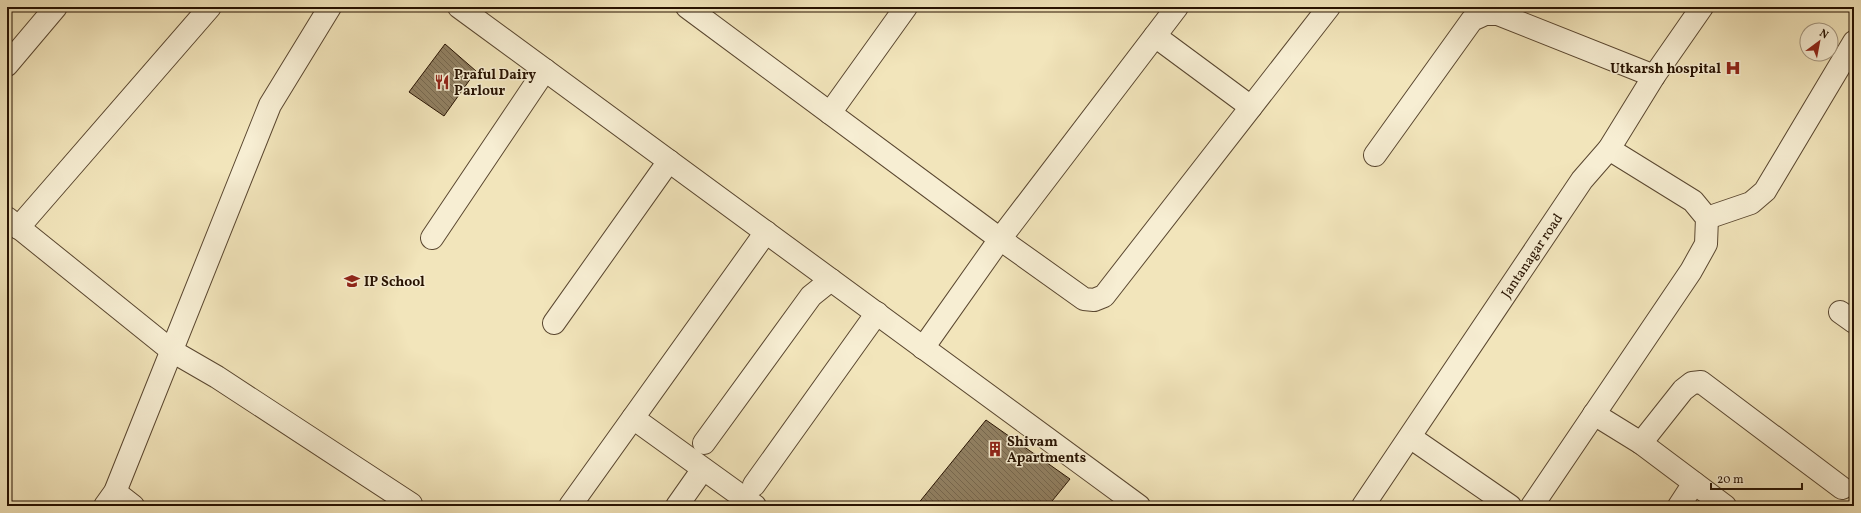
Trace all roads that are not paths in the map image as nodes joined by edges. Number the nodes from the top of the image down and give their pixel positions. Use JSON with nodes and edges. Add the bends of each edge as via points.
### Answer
{"nodes":[{"id":1,"x":56,"y":7,"type":"edge"},
{"id":2,"x":210,"y":7,"type":"edge"},
{"id":3,"x":330,"y":7,"type":"edge"},
{"id":4,"x":459,"y":7,"type":"edge"},
{"id":5,"x":687,"y":7,"type":"edge"},
{"id":6,"x":906,"y":7,"type":"edge"},
{"id":7,"x":1177,"y":7,"type":"edge"},
{"id":8,"x":1329,"y":7,"type":"edge"},
{"id":9,"x":1702,"y":7,"type":"edge"},
{"id":10,"x":1155,"y":36,"type":"junction"},
{"id":11,"x":1852,"y":49,"type":"edge"},
{"id":12,"x":7,"y":65,"type":"edge"},
{"id":13,"x":545,"y":70,"type":"junction"},
{"id":14,"x":1654,"y":76,"type":"junction"},
{"id":15,"x":1251,"y":107,"type":"junction"},
{"id":16,"x":830,"y":113,"type":"junction"},
{"id":17,"x":1609,"y":149,"type":"junction"},
{"id":18,"x":1375,"y":155,"type":"dead end"},
{"id":19,"x":669,"y":161,"type":"junction"},
{"id":20,"x":1707,"y":218,"type":"junction"},
{"id":21,"x":12,"y":223,"type":"edge"},
{"id":22,"x":766,"y":232,"type":"junction"},
{"id":23,"x":432,"y":238,"type":"dead end"},
{"id":24,"x":1000,"y":240,"type":"junction"},
{"id":25,"x":831,"y":280,"type":"junction"},
{"id":26,"x":877,"y":313,"type":"junction"},
{"id":27,"x":554,"y":323,"type":"dead end"},
{"id":28,"x":923,"y":348,"type":"junction"},
{"id":29,"x":172,"y":351,"type":"junction"},
{"id":30,"x":1594,"y":414,"type":"junction"},
{"id":31,"x":632,"y":418,"type":"junction"},
{"id":32,"x":1410,"y":437,"type":"junction"},
{"id":33,"x":704,"y":443,"type":"dead end"},
{"id":34,"x":1641,"y":443,"type":"junction"},
{"id":35,"x":703,"y":469,"type":"junction"},
{"id":36,"x":1694,"y":484,"type":"junction"},
{"id":37,"x":1842,"y":488,"type":"dead end"},
{"id":38,"x":755,"y":496,"type":"edge"},
{"id":39,"x":110,"y":499,"type":"edge"},
{"id":40,"x":411,"y":504,"type":"dead end"},
{"id":41,"x":1370,"y":504,"type":"edge"},
{"id":42,"x":134,"y":506,"type":"edge"},
{"id":43,"x":570,"y":506,"type":"edge"},
{"id":44,"x":677,"y":506,"type":"edge"},
{"id":45,"x":1139,"y":506,"type":"edge"},
{"id":46,"x":1510,"y":506,"type":"edge"},
{"id":47,"x":1532,"y":506,"type":"edge"},
{"id":48,"x":1679,"y":506,"type":"edge"},
{"id":49,"x":1725,"y":506,"type":"edge"}],
"edges":[{"from":1,"to":12,"type":"street"},
{"from":2,"to":21,"type":"street"},
{"from":3,"to":29,"type":"street","via":[[270,105]]},
{"from":4,"to":13,"type":"street"},
{"from":5,"to":16,"type":"street"},
{"from":6,"to":16,"type":"street"},
{"from":7,"to":10,"type":"street"},
{"from":8,"to":15,"type":"street"},
{"from":9,"to":14,"type":"street","name":"Jantanagar road"},
{"from":10,"to":15,"type":"street"},
{"from":10,"to":24,"type":"street"},
{"from":11,"to":20,"type":"street","via":[[1765,191],[1751,203]]},
{"from":13,"to":19,"type":"street"},
{"from":13,"to":23,"type":"street"},
{"from":14,"to":17,"type":"street","name":"Jantanagar road"},
{"from":14,"to":18,"type":"street","via":[[1498,14],[1485,14],[1472,20]]},
{"from":15,"to":24,"type":"street","via":[[1104,296],[1094,300],[1084,299]]},
{"from":16,"to":24,"type":"street"},
{"from":17,"to":20,"type":"street","via":[[1693,201]]},
{"from":17,"to":32,"type":"street","name":"Jantanagar road","via":[[1582,180]]},
{"from":19,"to":22,"type":"street"},
{"from":19,"to":27,"type":"street"},
{"from":20,"to":30,"type":"street","via":[[1706,244],[1691,271]]},
{"from":21,"to":29,"type":"street"},
{"from":22,"to":25,"type":"street"},
{"from":22,"to":31,"type":"street"},
{"from":24,"to":28,"type":"street"},
{"from":25,"to":26,"type":"street"},
{"from":25,"to":33,"type":"street","via":[[810,296]]},
{"from":26,"to":28,"type":"street"},
{"from":26,"to":38,"type":"street"},
{"from":28,"to":45,"type":"street"},
{"from":29,"to":39,"type":"street"},
{"from":29,"to":40,"type":"street","via":[[217,377]]},
{"from":30,"to":34,"type":"street"},
{"from":30,"to":47,"type":"street"},
{"from":31,"to":35,"type":"street"},
{"from":31,"to":43,"type":"street"},
{"from":32,"to":41,"type":"street","name":"Jantanagar road"},
{"from":32,"to":46,"type":"street"},
{"from":34,"to":36,"type":"street"},
{"from":34,"to":37,"type":"street","via":[[1683,390],[1692,383],[1700,382]]},
{"from":35,"to":38,"type":"street"},
{"from":35,"to":44,"type":"street"},
{"from":36,"to":48,"type":"street"},
{"from":36,"to":49,"type":"street"},
{"from":39,"to":42,"type":"street"}]}
